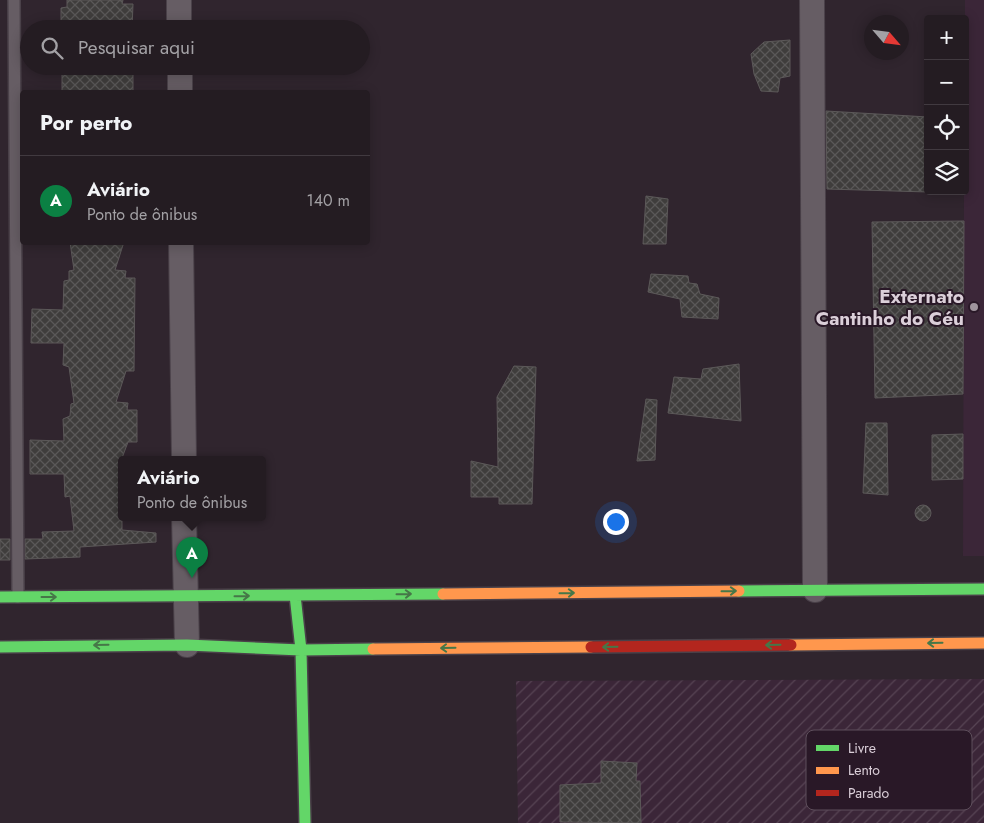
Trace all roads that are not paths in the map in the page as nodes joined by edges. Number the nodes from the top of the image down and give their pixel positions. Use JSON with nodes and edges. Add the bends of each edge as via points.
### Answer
{"nodes":[{"id":1,"x":14,"y":0,"type":"edge"},
{"id":2,"x":179,"y":0,"type":"edge"},
{"id":3,"x":812,"y":0,"type":"edge"},
{"id":4,"x":179,"y":20,"type":"edge"},
{"id":5,"x":180,"y":75,"type":"edge"},
{"id":6,"x":180,"y":90,"type":"edge"},
{"id":7,"x":181,"y":245,"type":"edge"},
{"id":8,"x":184,"y":456,"type":"edge"},
{"id":9,"x":184,"y":521,"type":"edge"},
{"id":10,"x":984,"y":589,"type":"edge"},
{"id":11,"x":815,"y":590,"type":"junction"},
{"id":12,"x":295,"y":595,"type":"junction"},
{"id":13,"x":0,"y":597,"type":"edge"},
{"id":14,"x":18,"y":597,"type":"junction"},
{"id":15,"x":185,"y":597,"type":"junction"},
{"id":16,"x":984,"y":643,"type":"edge"},
{"id":17,"x":187,"y":645,"type":"junction"},
{"id":18,"x":0,"y":647,"type":"edge"},
{"id":19,"x":301,"y":650,"type":"junction"},
{"id":20,"x":305,"y":823,"type":"edge"}],
"edges":[{"from":1,"to":14,"type":"lane"},
{"from":2,"to":4,"type":"street"},
{"from":3,"to":11,"type":"street"},
{"from":5,"to":6,"type":"street"},
{"from":7,"to":8,"type":"street"},
{"from":9,"to":15,"type":"street"},
{"from":10,"to":11,"type":"main road"},
{"from":12,"to":11,"type":"main road","one_way":true},
{"from":15,"to":12,"type":"main road","one_way":true},
{"from":12,"to":19,"type":"main road"},
{"from":13,"to":14,"type":"main road"},
{"from":14,"to":15,"type":"main road","one_way":true},
{"from":15,"to":17,"type":"street"},
{"from":16,"to":19,"type":"main road","one_way":true},
{"from":17,"to":18,"type":"main road","one_way":true},
{"from":17,"to":19,"type":"main road"},
{"from":19,"to":20,"type":"main road"}]}
